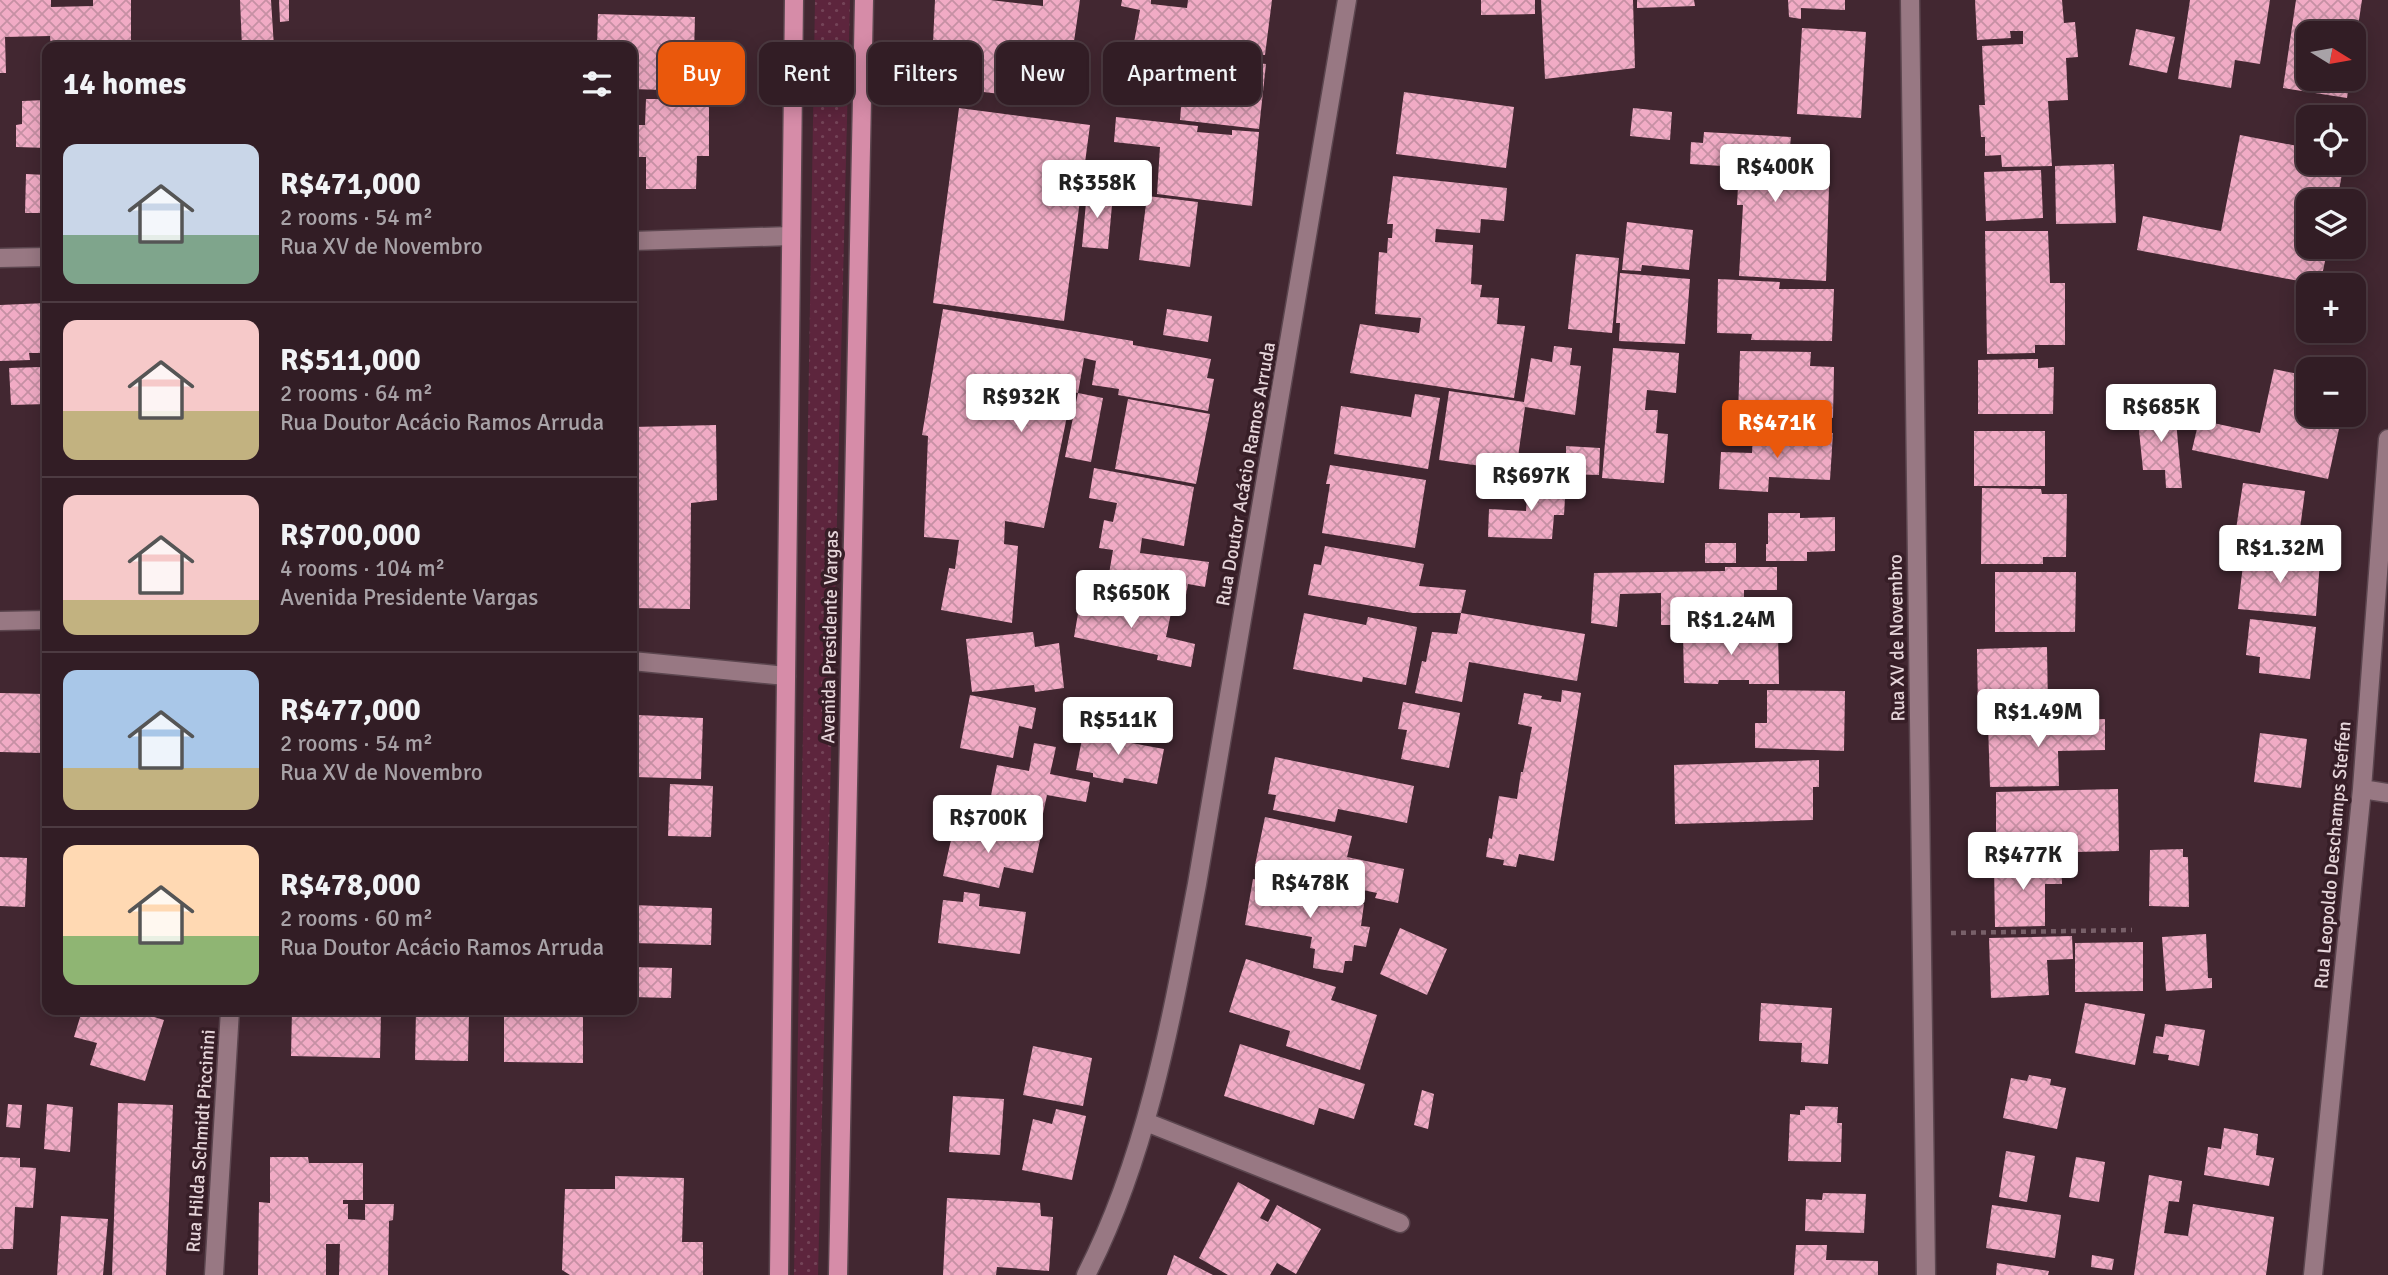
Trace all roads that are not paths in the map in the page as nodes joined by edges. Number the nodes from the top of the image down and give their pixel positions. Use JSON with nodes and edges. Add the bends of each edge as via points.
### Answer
{"nodes":[{"id":1,"x":794,"y":0,"type":"edge"},
{"id":2,"x":864,"y":0,"type":"edge"},
{"id":3,"x":1347,"y":0,"type":"edge"},
{"id":4,"x":1910,"y":0,"type":"edge"},
{"id":5,"x":791,"y":236,"type":"junction"},
{"id":6,"x":637,"y":241,"type":"edge"},
{"id":7,"x":42,"y":257,"type":"edge"},
{"id":8,"x":0,"y":258,"type":"edge"},
{"id":9,"x":2388,"y":439,"type":"edge"},
{"id":10,"x":0,"y":621,"type":"edge"},
{"id":11,"x":42,"y":621,"type":"edge"},
{"id":12,"x":637,"y":661,"type":"edge"},
{"id":13,"x":786,"y":676,"type":"junction"},
{"id":14,"x":2362,"y":789,"type":"junction"},
{"id":15,"x":2388,"y":793,"type":"edge"},
{"id":16,"x":230,"y":1015,"type":"edge"},
{"id":17,"x":1146,"y":1122,"type":"junction"},
{"id":18,"x":1400,"y":1223,"type":"dead end"},
{"id":19,"x":214,"y":1275,"type":"edge"},
{"id":20,"x":779,"y":1275,"type":"edge"},
{"id":21,"x":838,"y":1275,"type":"edge"},
{"id":22,"x":1086,"y":1275,"type":"edge"},
{"id":23,"x":1926,"y":1275,"type":"edge"},
{"id":24,"x":2313,"y":1275,"type":"edge"}],
"edges":[{"from":1,"to":5,"type":"main road"},
{"from":2,"to":21,"type":"main road","name":"Avenida Presidente Vargas"},
{"from":3,"to":17,"type":"street","name":"Rua Doutor Acácio Ramos Arruda","via":[[1197,884]]},
{"from":4,"to":23,"type":"street","name":"Rua XV de Novembro"},
{"from":5,"to":6,"type":"street"},
{"from":5,"to":13,"type":"main road"},
{"from":7,"to":8,"type":"street"},
{"from":9,"to":14,"type":"street","name":"Rua Leopoldo Deschamps Steffen"},
{"from":10,"to":11,"type":"street"},
{"from":12,"to":13,"type":"street"},
{"from":13,"to":20,"type":"main road"},
{"from":14,"to":15,"type":"street"},
{"from":14,"to":24,"type":"street","name":"Rua Leopoldo Deschamps Steffen"},
{"from":16,"to":19,"type":"street","name":"Rua Hilda Schmidt Piccinini"},
{"from":17,"to":18,"type":"street"},
{"from":17,"to":22,"type":"street","name":"Rua Doutor Acácio Ramos Arruda"}]}
